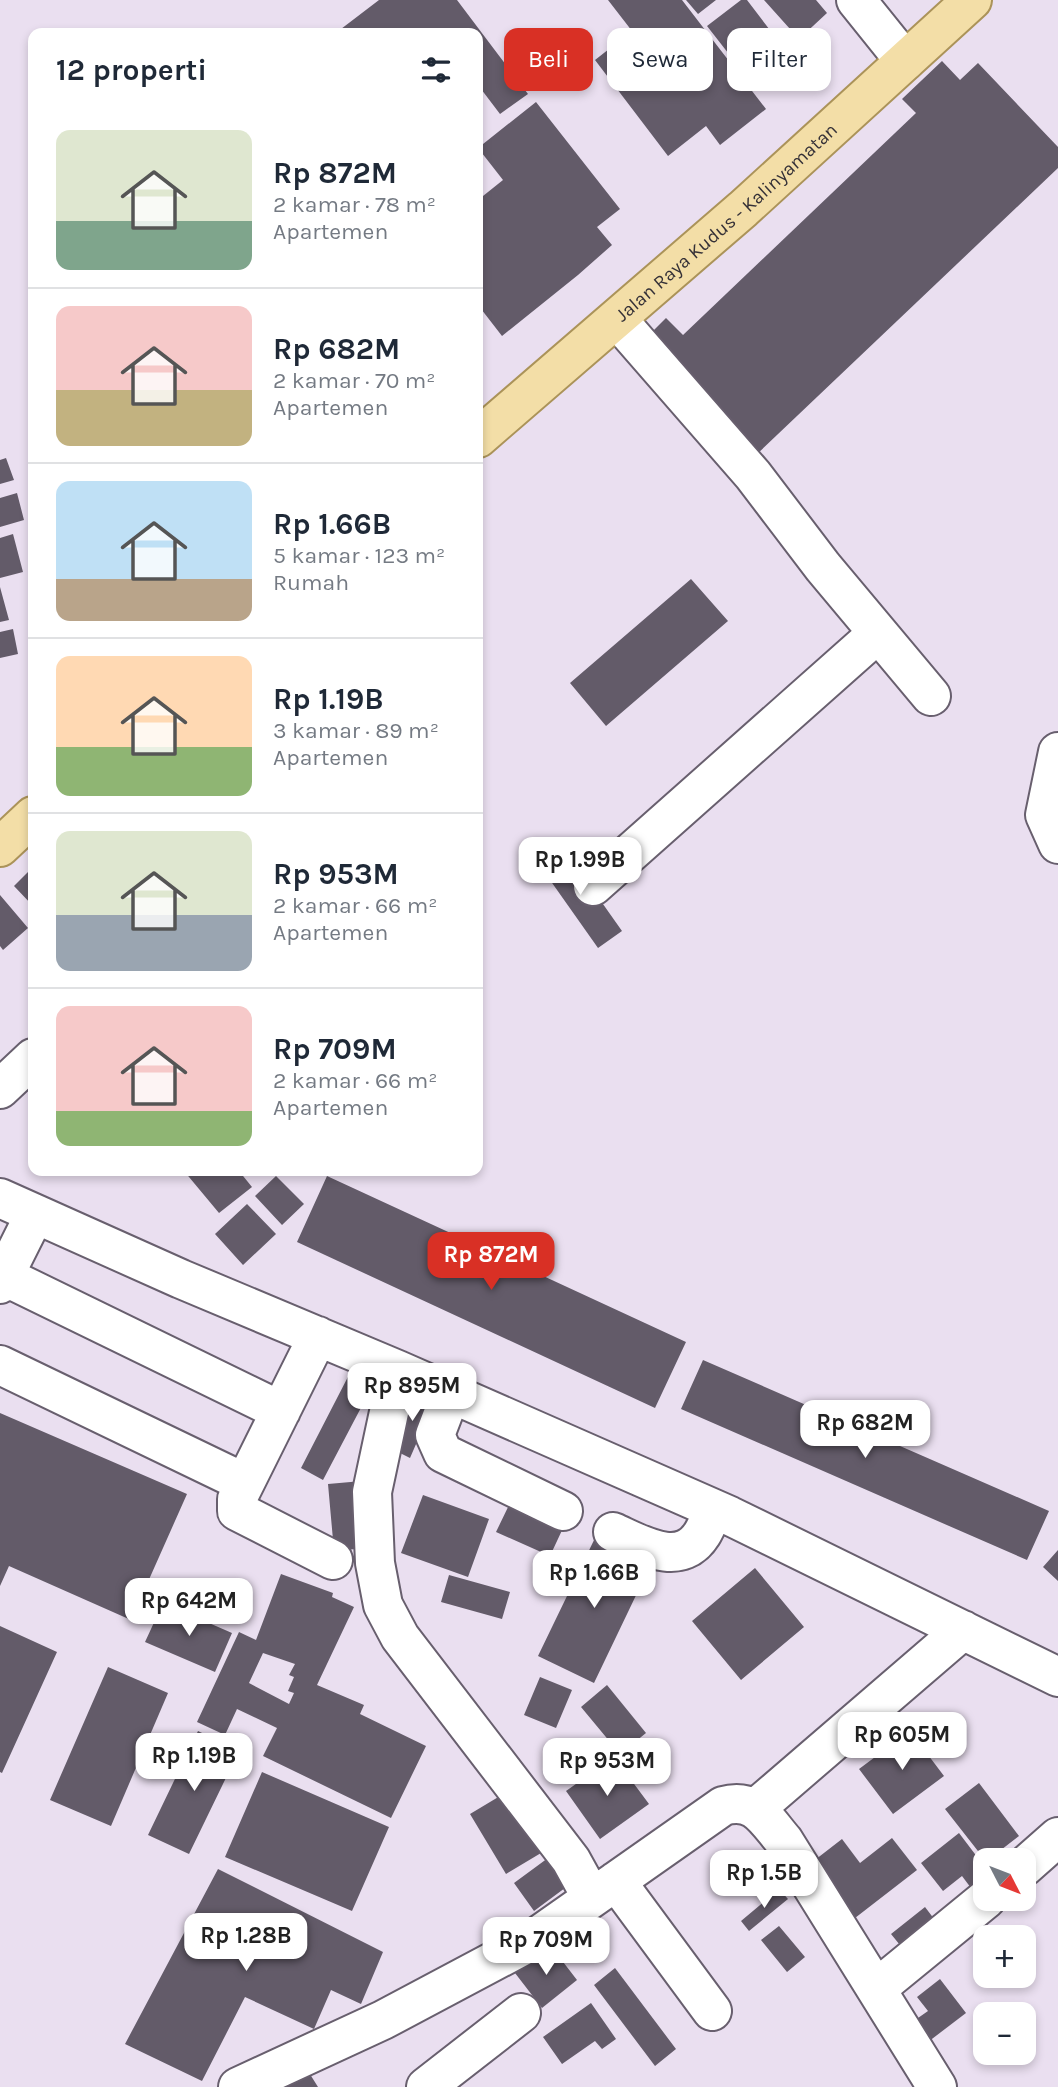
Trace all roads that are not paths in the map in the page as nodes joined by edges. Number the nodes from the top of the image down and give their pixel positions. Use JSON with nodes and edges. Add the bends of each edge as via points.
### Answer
{"nodes":[{"id":1,"x":856,"y":0,"type":"edge"},
{"id":2,"x":972,"y":0,"type":"edge"},
{"id":3,"x":905,"y":61,"type":"junction"},
{"id":4,"x":617,"y":319,"type":"junction"},
{"id":5,"x":483,"y":434,"type":"edge"},
{"id":6,"x":878,"y":633,"type":"junction"},
{"id":7,"x":931,"y":696,"type":"dead end"},
{"id":8,"x":1058,"y":752,"type":"edge"},
{"id":9,"x":28,"y":821,"type":"edge"},
{"id":10,"x":1058,"y":844,"type":"edge"},
{"id":11,"x":0,"y":847,"type":"edge"},
{"id":12,"x":593,"y":886,"type":"dead end"},
{"id":13,"x":28,"y":1063,"type":"edge"},
{"id":14,"x":0,"y":1089,"type":"edge"},
{"id":15,"x":0,"y":1198,"type":"edge"},
{"id":16,"x":35,"y":1214,"type":"junction"},
{"id":17,"x":2,"y":1280,"type":"edge"},
{"id":18,"x":318,"y":1336,"type":"junction"},
{"id":19,"x":0,"y":1365,"type":"edge"},
{"id":20,"x":398,"y":1370,"type":"junction"},
{"id":21,"x":451,"y":1393,"type":"junction"},
{"id":22,"x":281,"y":1411,"type":"junction"},
{"id":23,"x":245,"y":1483,"type":"junction"},
{"id":24,"x":714,"y":1509,"type":"junction"},
{"id":25,"x":563,"y":1511,"type":"dead end"},
{"id":26,"x":613,"y":1532,"type":"dead end"},
{"id":27,"x":333,"y":1560,"type":"dead end"},
{"id":28,"x":963,"y":1630,"type":"junction"},
{"id":29,"x":1058,"y":1676,"type":"edge"},
{"id":30,"x":755,"y":1809,"type":"junction"},
{"id":31,"x":1058,"y":1837,"type":"edge"},
{"id":32,"x":1036,"y":1856,"type":"edge"},
{"id":33,"x":604,"y":1889,"type":"junction"},
{"id":34,"x":973,"y":1910,"type":"edge"},
{"id":35,"x":876,"y":1989,"type":"junction"},
{"id":36,"x":712,"y":2011,"type":"dead end"},
{"id":37,"x":520,"y":2013,"type":"dead end"},
{"id":38,"x":238,"y":2087,"type":"edge"},
{"id":39,"x":426,"y":2087,"type":"edge"},
{"id":40,"x":937,"y":2087,"type":"edge"}],
"edges":[{"from":1,"to":3,"type":"street"},
{"from":2,"to":3,"type":"main road","name":"Jalan Raya Kudus - Kalinyamatan"},
{"from":3,"to":4,"type":"main road","name":"Jalan Raya Kudus - Kalinyamatan"},
{"from":4,"to":5,"type":"main road","name":"Jalan Raya Kudus - Kalinyamatan"},
{"from":4,"to":6,"type":"street","via":[[753,475]]},
{"from":6,"to":7,"type":"street"},
{"from":6,"to":12,"type":"street"},
{"from":8,"to":10,"type":"street","via":[[1045,815]]},
{"from":9,"to":11,"type":"main road"},
{"from":13,"to":14,"type":"street"},
{"from":15,"to":16,"type":"street"},
{"from":16,"to":17,"type":"street"},
{"from":16,"to":18,"type":"street"},
{"from":17,"to":22,"type":"street"},
{"from":18,"to":20,"type":"street"},
{"from":18,"to":22,"type":"street"},
{"from":19,"to":23,"type":"street"},
{"from":20,"to":21,"type":"street"},
{"from":20,"to":33,"type":"street","via":[[372,1492],[375,1563],[383,1605],[400,1637],[571,1860]]},
{"from":21,"to":24,"type":"street"},
{"from":21,"to":25,"type":"street","via":[[435,1434],[443,1453]]},
{"from":22,"to":23,"type":"street"},
{"from":23,"to":27,"type":"street","via":[[237,1511]]},
{"from":24,"to":26,"type":"street","via":[[701,1536],[688,1548],[662,1553]]},
{"from":24,"to":28,"type":"street"},
{"from":28,"to":29,"type":"street"},
{"from":28,"to":30,"type":"street"},
{"from":30,"to":33,"type":"street","via":[[737,1802],[723,1806]]},
{"from":30,"to":35,"type":"street","via":[[784,1841]]},
{"from":31,"to":32,"type":"street"},
{"from":33,"to":36,"type":"street"},
{"from":33,"to":38,"type":"street","via":[[504,1956],[383,2020]]},
{"from":34,"to":35,"type":"street"},
{"from":35,"to":40,"type":"street"},
{"from":37,"to":39,"type":"street"}]}
